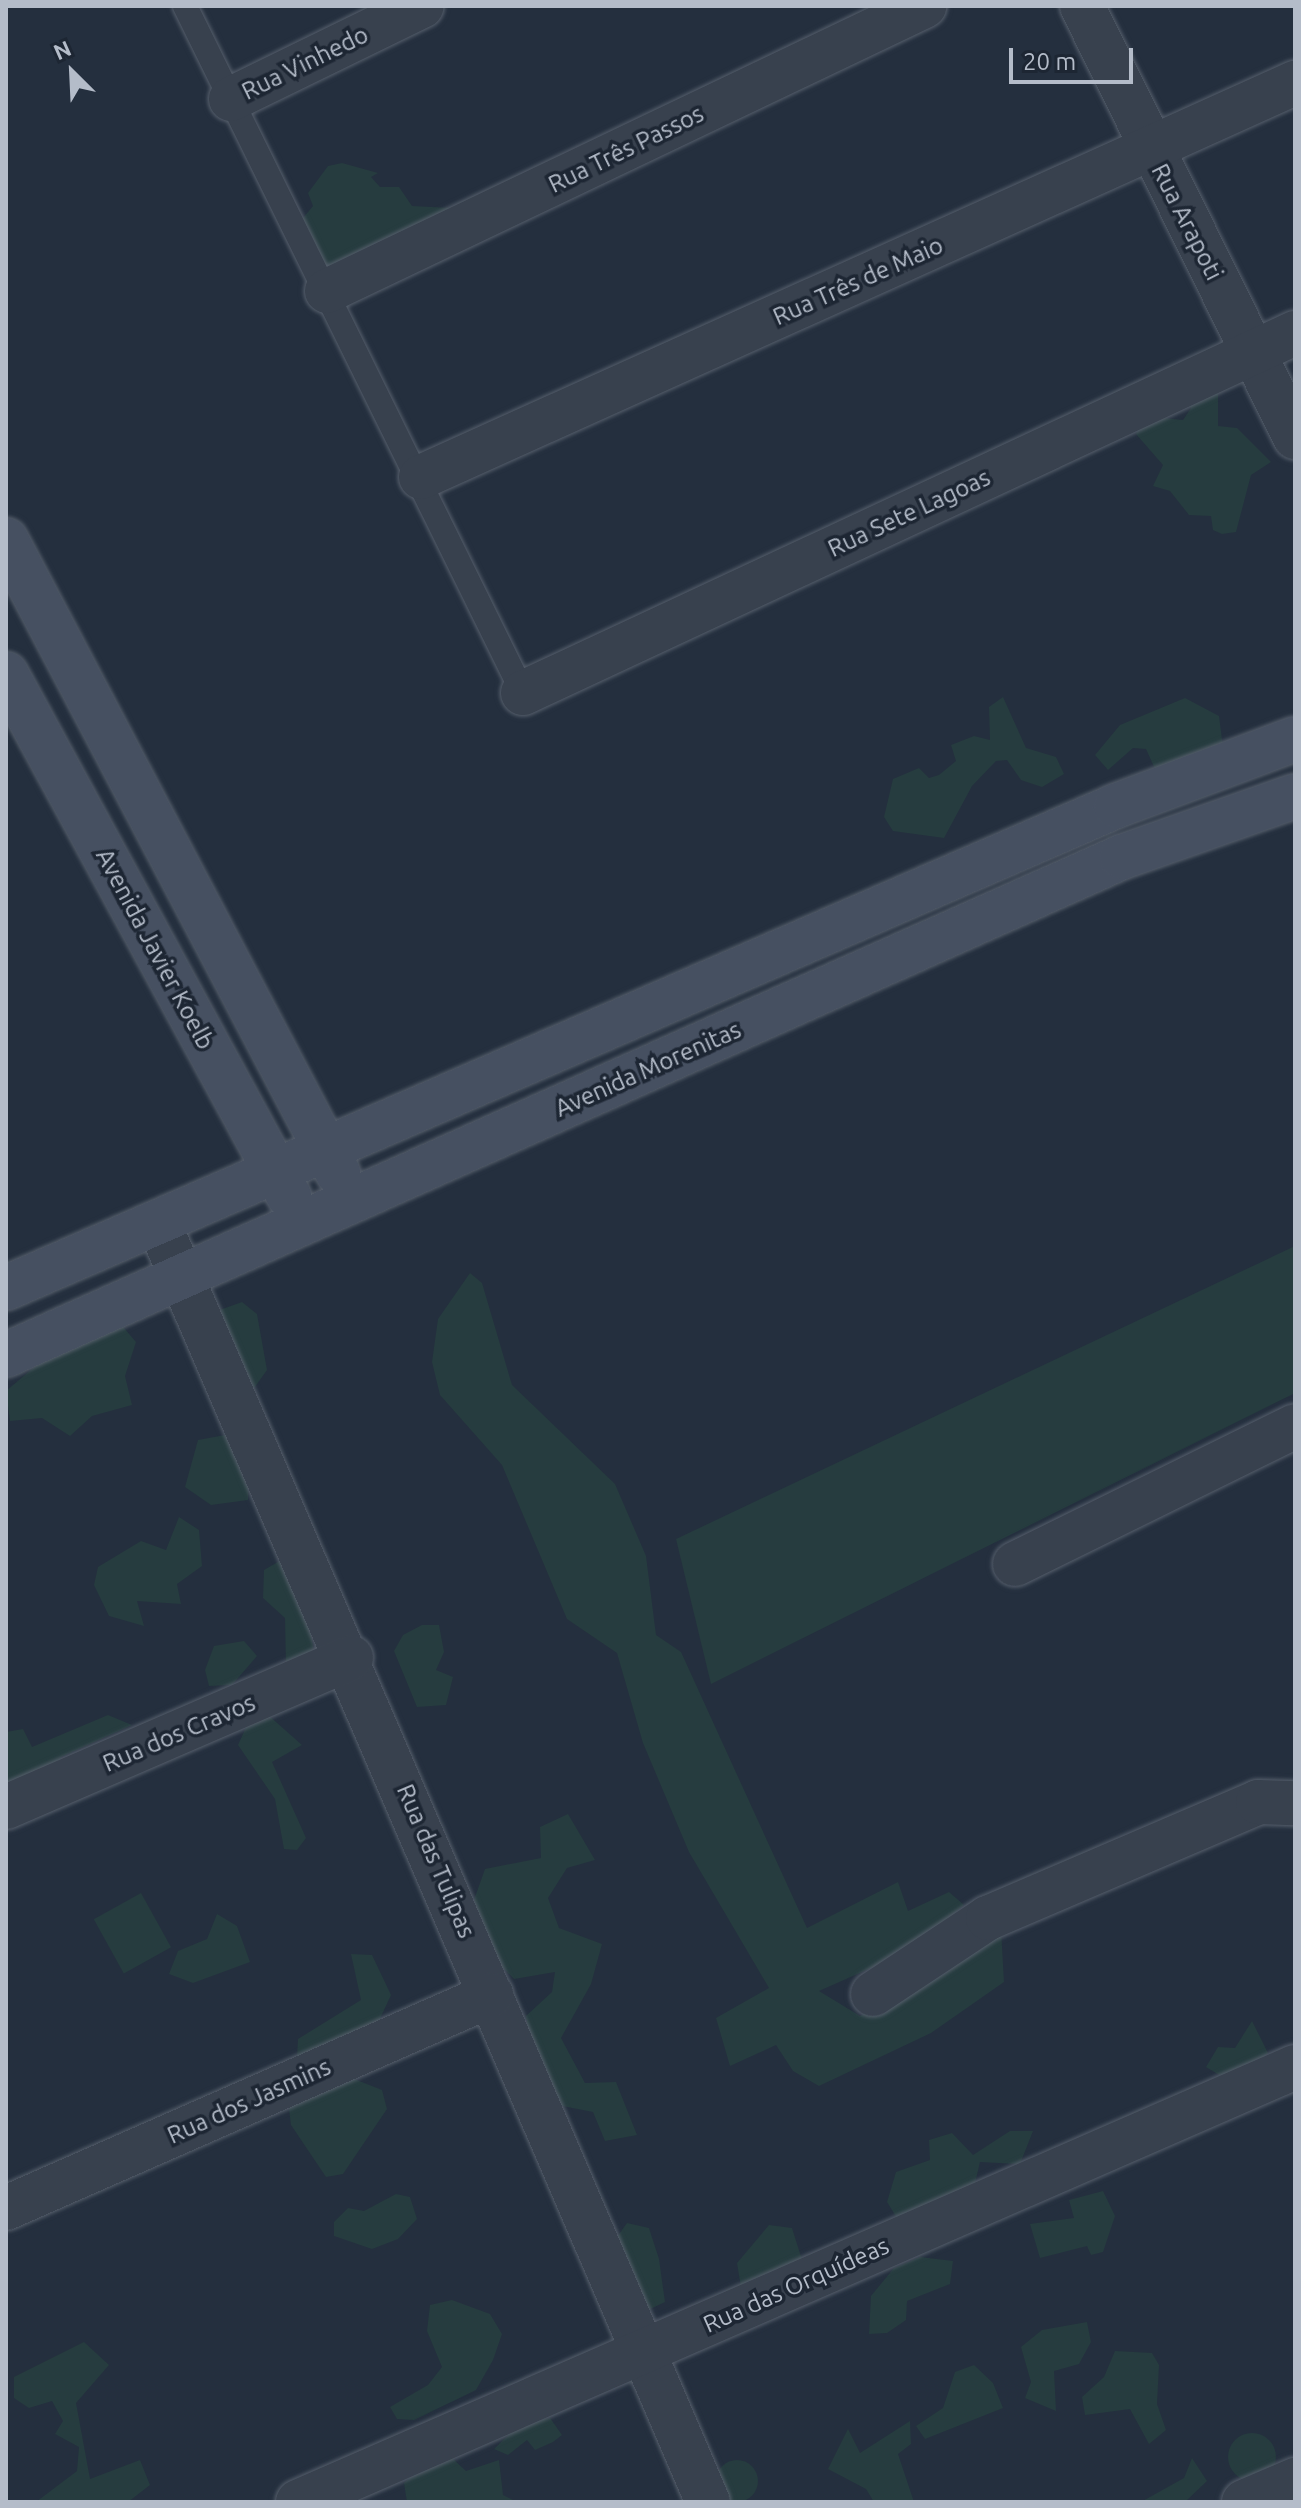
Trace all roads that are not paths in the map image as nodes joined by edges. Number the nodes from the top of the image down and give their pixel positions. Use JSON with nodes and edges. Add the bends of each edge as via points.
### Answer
{"nodes":[{"id":1,"x":185,"y":6,"type":"edge"},
{"id":2,"x":422,"y":6,"type":"edge"},
{"id":3,"x":924,"y":6,"type":"edge"},
{"id":4,"x":1082,"y":6,"type":"edge"},
{"id":5,"x":1295,"y":83,"type":"edge"},
{"id":6,"x":231,"y":99,"type":"junction"},
{"id":7,"x":1151,"y":150,"type":"junction"},
{"id":8,"x":327,"y":291,"type":"junction"},
{"id":9,"x":1295,"y":333,"type":"edge"},
{"id":10,"x":1252,"y":353,"type":"junction"},
{"id":11,"x":1295,"y":437,"type":"edge"},
{"id":12,"x":421,"y":477,"type":"junction"},
{"id":13,"x":6,"y":540,"type":"edge"},
{"id":14,"x":6,"y":674,"type":"edge"},
{"id":15,"x":523,"y":693,"type":"joint"},
{"id":16,"x":1295,"y":739,"type":"edge"},
{"id":17,"x":1295,"y":796,"type":"edge"},
{"id":18,"x":326,"y":1147,"type":"junction"},
{"id":19,"x":274,"y":1170,"type":"junction"},
{"id":20,"x":352,"y":1200,"type":"junction"},
{"id":21,"x":158,"y":1222,"type":"junction"},
{"id":22,"x":304,"y":1223,"type":"junction"},
{"id":23,"x":183,"y":1278,"type":"junction"},
{"id":24,"x":6,"y":1288,"type":"edge"},
{"id":25,"x":6,"y":1355,"type":"edge"},
{"id":26,"x":1295,"y":1426,"type":"edge"},
{"id":27,"x":1015,"y":1564,"type":"dead end"},
{"id":28,"x":351,"y":1658,"type":"junction"},
{"id":29,"x":1295,"y":1803,"type":"edge"},
{"id":30,"x":6,"y":1807,"type":"edge"},
{"id":31,"x":873,"y":1994,"type":"dead end"},
{"id":32,"x":491,"y":1995,"type":"junction"},
{"id":33,"x":1295,"y":2067,"type":"edge"},
{"id":34,"x":6,"y":2208,"type":"edge"},
{"id":35,"x":642,"y":2352,"type":"junction"},
{"id":36,"x":1295,"y":2480,"type":"edge"},
{"id":37,"x":298,"y":2502,"type":"edge"},
{"id":38,"x":708,"y":2502,"type":"edge"},
{"id":39,"x":1244,"y":2502,"type":"edge"}],
"edges":[{"from":1,"to":6,"type":"lane"},
{"from":2,"to":6,"type":"street","name":"Rua Vinhedo"},
{"from":3,"to":8,"type":"street","name":"Rua Três Passos"},
{"from":4,"to":7,"type":"street","name":"Rua Arapoti"},
{"from":5,"to":7,"type":"street","name":"Rua Três de Maio"},
{"from":6,"to":8,"type":"lane"},
{"from":7,"to":10,"type":"street","name":"Rua Arapoti"},
{"from":7,"to":12,"type":"street","name":"Rua Três de Maio"},
{"from":8,"to":12,"type":"lane"},
{"from":9,"to":10,"type":"street","name":"Rua Sete Lagoas"},
{"from":10,"to":11,"type":"street","name":"Rua Arapoti"},
{"from":10,"to":15,"type":"street","name":"Rua Sete Lagoas"},
{"from":12,"to":15,"type":"lane"},
{"from":13,"to":18,"type":"main road"},
{"from":14,"to":19,"type":"main road","name":"Avenida Javier Koelb"},
{"from":16,"to":18,"type":"main road","via":[[1116,806]]},
{"from":17,"to":20,"type":"main road","name":"Avenida Morenitas","via":[[1122,857]]},
{"from":18,"to":19,"type":"main road"},
{"from":18,"to":20,"type":"main road"},
{"from":19,"to":21,"type":"main road"},
{"from":19,"to":22,"type":"main road","name":"Avenida Javier Koelb"},
{"from":20,"to":22,"type":"main road","name":"Avenida Morenitas"},
{"from":21,"to":23,"type":"street","name":"Rua das Tulipas"},
{"from":21,"to":24,"type":"main road"},
{"from":22,"to":23,"type":"main road","name":"Avenida Morenitas"},
{"from":23,"to":25,"type":"main road","name":"Avenida Morenitas"},
{"from":23,"to":28,"type":"street","name":"Rua das Tulipas"},
{"from":26,"to":27,"type":"street"},
{"from":28,"to":30,"type":"street","name":"Rua dos Cravos"},
{"from":28,"to":32,"type":"street","name":"Rua das Tulipas"},
{"from":29,"to":31,"type":"street","via":[[1258,1802],[988,1918]]},
{"from":32,"to":34,"type":"street","name":"Rua dos Jasmins"},
{"from":32,"to":35,"type":"street","name":"Rua das Tulipas"},
{"from":33,"to":35,"type":"street","name":"Rua das Orquídeas"},
{"from":35,"to":37,"type":"street","name":"Rua das Orquídeas"},
{"from":35,"to":38,"type":"street","name":"Rua das Tulipas"},
{"from":36,"to":39,"type":"street"}]}
